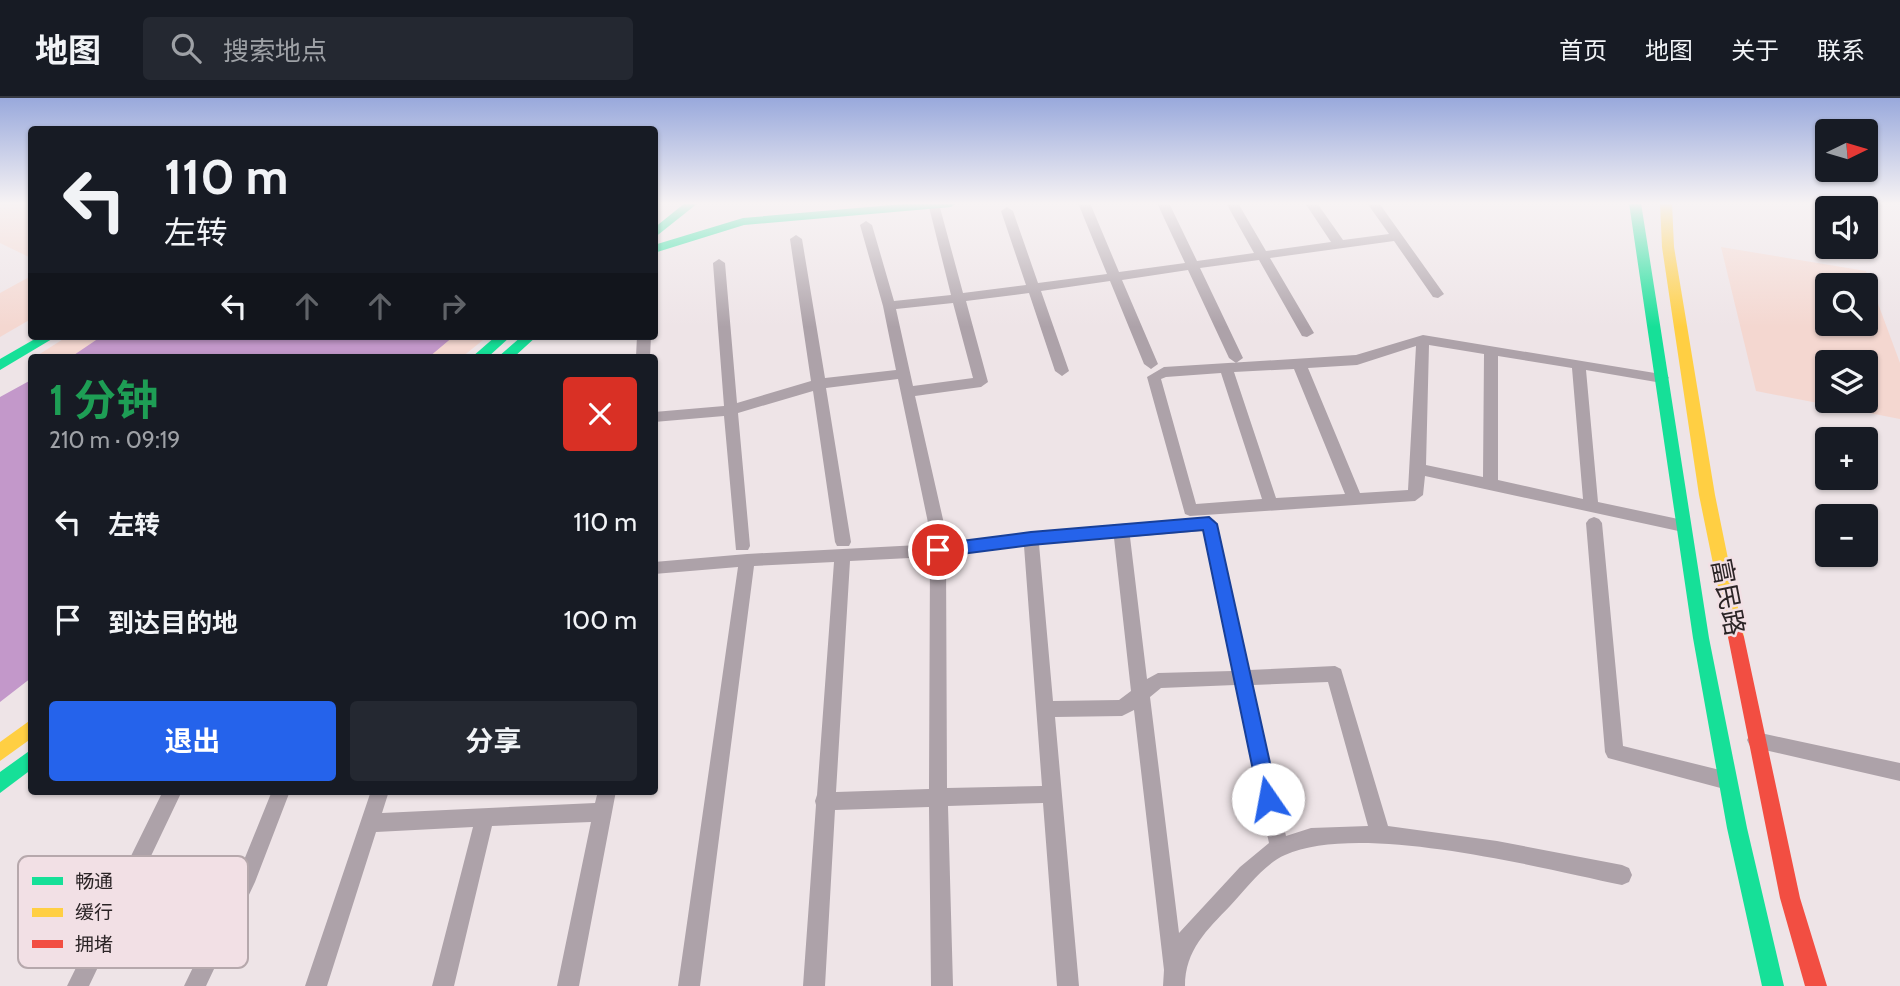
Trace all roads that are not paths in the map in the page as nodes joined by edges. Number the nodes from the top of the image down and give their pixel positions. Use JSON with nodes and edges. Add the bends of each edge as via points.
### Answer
{"nodes":[{"id":1,"x":797,"y":244,"type":"edge"},
{"id":2,"x":872,"y":244,"type":"edge"},
{"id":3,"x":944,"y":244,"type":"edge"},
{"id":4,"x":1018,"y":244,"type":"edge"},
{"id":5,"x":1101,"y":244,"type":"edge"},
{"id":6,"x":1182,"y":244,"type":"edge"},
{"id":7,"x":1256,"y":244,"type":"edge"},
{"id":8,"x":1336,"y":244,"type":"edge"},
{"id":9,"x":1403,"y":244,"type":"edge"},
{"id":10,"x":1641,"y":244,"type":"edge"},
{"id":11,"x":1668,"y":244,"type":"edge"},
{"id":12,"x":1261,"y":254,"type":"junction"},
{"id":13,"x":719,"y":263,"type":"dead end"},
{"id":14,"x":1191,"y":265,"type":"junction"},
{"id":15,"x":1114,"y":278,"type":"junction"},
{"id":16,"x":1033,"y":289,"type":"junction"},
{"id":17,"x":1438,"y":294,"type":"dead end"},
{"id":18,"x":960,"y":299,"type":"junction"},
{"id":19,"x":889,"y":306,"type":"junction"},
{"id":20,"x":1307,"y":333,"type":"dead end"},
{"id":21,"x":28,"y":337,"type":"edge"},
{"id":22,"x":1423,"y":339,"type":"junction"},
{"id":23,"x":43,"y":340,"type":"edge"},
{"id":24,"x":499,"y":340,"type":"edge"},
{"id":25,"x":525,"y":340,"type":"edge"},
{"id":26,"x":1491,"y":350,"type":"junction"},
{"id":27,"x":0,"y":353,"type":"edge"},
{"id":28,"x":483,"y":354,"type":"edge"},
{"id":29,"x":509,"y":354,"type":"edge"},
{"id":30,"x":1231,"y":363,"type":"junction"},
{"id":31,"x":1299,"y":363,"type":"junction"},
{"id":32,"x":1151,"y":364,"type":"dead end"},
{"id":33,"x":1579,"y":364,"type":"junction"},
{"id":34,"x":0,"y":365,"type":"edge"},
{"id":35,"x":1062,"y":372,"type":"dead end"},
{"id":36,"x":904,"y":374,"type":"junction"},
{"id":37,"x":1662,"y":378,"type":"junction"},
{"id":38,"x":818,"y":384,"type":"junction"},
{"id":39,"x":908,"y":393,"type":"junction"},
{"id":40,"x":732,"y":410,"type":"junction"},
{"id":41,"x":658,"y":417,"type":"edge"},
{"id":42,"x":1418,"y":469,"type":"junction"},
{"id":43,"x":1490,"y":484,"type":"junction"},
{"id":44,"x":1354,"y":499,"type":"junction"},
{"id":45,"x":1271,"y":505,"type":"junction"},
{"id":46,"x":1592,"y":514,"type":"junction"},
{"id":47,"x":1683,"y":526,"type":"junction"},
{"id":48,"x":1121,"y":530,"type":"junction"},
{"id":49,"x":1031,"y":539,"type":"junction"},
{"id":50,"x":939,"y":544,"type":"junction"},
{"id":51,"x":842,"y":549,"type":"junction"},
{"id":52,"x":745,"y":553,"type":"junction"},
{"id":53,"x":658,"y":567,"type":"edge"},
{"id":54,"x":1243,"y":678,"type":"junction"},
{"id":55,"x":1142,"y":693,"type":"junction"},
{"id":56,"x":1045,"y":709,"type":"junction"},
{"id":57,"x":28,"y":730,"type":"edge"},
{"id":58,"x":1756,"y":740,"type":"junction"},
{"id":59,"x":0,"y":753,"type":"edge"},
{"id":60,"x":28,"y":760,"type":"edge"},
{"id":61,"x":1900,"y":772,"type":"edge"},
{"id":62,"x":1728,"y":781,"type":"junction"},
{"id":63,"x":0,"y":783,"type":"edge"},
{"id":64,"x":1052,"y":794,"type":"junction"},
{"id":65,"x":171,"y":795,"type":"edge"},
{"id":66,"x":279,"y":795,"type":"edge"},
{"id":67,"x":379,"y":795,"type":"edge"},
{"id":68,"x":606,"y":795,"type":"edge"},
{"id":69,"x":938,"y":798,"type":"junction"},
{"id":70,"x":824,"y":801,"type":"junction"},
{"id":71,"x":603,"y":812,"type":"junction"},
{"id":72,"x":485,"y":817,"type":"junction"},
{"id":73,"x":370,"y":823,"type":"junction"},
{"id":74,"x":1381,"y":836,"type":"junction"},
{"id":75,"x":1279,"y":847,"type":"junction"},
{"id":76,"x":141,"y":856,"type":"edge"},
{"id":77,"x":248,"y":875,"type":"edge"},
{"id":78,"x":1622,"y":875,"type":"dead end"},
{"id":79,"x":1173,"y":966,"type":"junction"},
{"id":80,"x":87,"y":968,"type":"edge"},
{"id":81,"x":204,"y":968,"type":"edge"},
{"id":82,"x":78,"y":986,"type":"edge"},
{"id":83,"x":195,"y":986,"type":"edge"},
{"id":84,"x":316,"y":986,"type":"edge"},
{"id":85,"x":443,"y":986,"type":"edge"},
{"id":86,"x":568,"y":986,"type":"edge"},
{"id":87,"x":689,"y":986,"type":"edge"},
{"id":88,"x":814,"y":986,"type":"edge"},
{"id":89,"x":942,"y":986,"type":"edge"},
{"id":90,"x":1068,"y":986,"type":"edge"},
{"id":91,"x":1174,"y":986,"type":"edge"},
{"id":92,"x":1773,"y":986,"type":"edge"},
{"id":93,"x":1816,"y":986,"type":"edge"}],
"edges":[{"from":1,"to":38,"type":"street"},
{"from":2,"to":19,"type":"street"},
{"from":3,"to":18,"type":"street"},
{"from":4,"to":16,"type":"street"},
{"from":5,"to":15,"type":"street"},
{"from":6,"to":14,"type":"street"},
{"from":7,"to":12,"type":"street"},
{"from":8,"to":12,"type":"street"},
{"from":9,"to":17,"type":"street"},
{"from":10,"to":37,"type":"main road","name":"富民路"},
{"from":11,"to":58,"type":"main road","name":"富民路","via":[[1707,495]]},
{"from":12,"to":14,"type":"street"},
{"from":12,"to":20,"type":"street"},
{"from":13,"to":40,"type":"street"},
{"from":14,"to":15,"type":"street"},
{"from":14,"to":30,"type":"street"},
{"from":15,"to":16,"type":"street"},
{"from":15,"to":32,"type":"street"},
{"from":16,"to":18,"type":"street"},
{"from":16,"to":35,"type":"street"},
{"from":18,"to":19,"type":"street"},
{"from":18,"to":39,"type":"street","via":[[981,382]]},
{"from":19,"to":36,"type":"street"},
{"from":21,"to":27,"type":"main road"},
{"from":22,"to":26,"type":"street"},
{"from":22,"to":31,"type":"street","via":[[1357,360]]},
{"from":22,"to":42,"type":"street"},
{"from":23,"to":34,"type":"main road"},
{"from":24,"to":28,"type":"main road"},
{"from":25,"to":29,"type":"main road"},
{"from":26,"to":33,"type":"street"},
{"from":26,"to":43,"type":"street"},
{"from":30,"to":31,"type":"street"},
{"from":30,"to":45,"type":"street"},
{"from":30,"to":45,"type":"street","via":[[1154,377],[1190,510]]},
{"from":31,"to":44,"type":"street"},
{"from":33,"to":37,"type":"street"},
{"from":33,"to":46,"type":"street"},
{"from":36,"to":38,"type":"street"},
{"from":36,"to":39,"type":"street"},
{"from":37,"to":47,"type":"main road","name":"富民路"},
{"from":38,"to":40,"type":"street"},
{"from":38,"to":51,"type":"street"},
{"from":39,"to":50,"type":"street"},
{"from":40,"to":41,"type":"street"},
{"from":40,"to":52,"type":"street"},
{"from":42,"to":43,"type":"street"},
{"from":42,"to":44,"type":"street","via":[[1415,495]]},
{"from":43,"to":46,"type":"street"},
{"from":44,"to":45,"type":"street"},
{"from":46,"to":47,"type":"street"},
{"from":46,"to":62,"type":"street","via":[[1614,752]]},
{"from":47,"to":62,"type":"main road","name":"富民路"},
{"from":48,"to":49,"type":"street"},
{"from":48,"to":54,"type":"street","via":[[1209,524]]},
{"from":48,"to":55,"type":"street"},
{"from":49,"to":50,"type":"street"},
{"from":49,"to":56,"type":"street"},
{"from":50,"to":51,"type":"street"},
{"from":50,"to":69,"type":"street"},
{"from":51,"to":52,"type":"street"},
{"from":51,"to":70,"type":"street"},
{"from":52,"to":53,"type":"street"},
{"from":52,"to":87,"type":"street"},
{"from":54,"to":55,"type":"street","via":[[1158,681]]},
{"from":54,"to":74,"type":"street","via":[[1335,674]]},
{"from":54,"to":75,"type":"street"},
{"from":55,"to":56,"type":"street","via":[[1122,708]]},
{"from":55,"to":79,"type":"street"},
{"from":56,"to":64,"type":"street"},
{"from":57,"to":59,"type":"main road"},
{"from":58,"to":61,"type":"street"},
{"from":58,"to":93,"type":"main road","name":"富民路","via":[[1790,898]]},
{"from":60,"to":63,"type":"main road"},
{"from":62,"to":92,"type":"main road","name":"富民路"},
{"from":64,"to":69,"type":"street"},
{"from":64,"to":90,"type":"street"},
{"from":65,"to":76,"type":"street"},
{"from":66,"to":77,"type":"street"},
{"from":67,"to":73,"type":"street"},
{"from":68,"to":71,"type":"street"},
{"from":69,"to":70,"type":"street"},
{"from":69,"to":89,"type":"street"},
{"from":70,"to":88,"type":"street"},
{"from":71,"to":72,"type":"street"},
{"from":71,"to":86,"type":"street"},
{"from":72,"to":73,"type":"street"},
{"from":72,"to":85,"type":"street"},
{"from":73,"to":84,"type":"street"},
{"from":74,"to":75,"type":"street","via":[[1313,836]]},
{"from":74,"to":78,"type":"street","via":[[1409,836]]},
{"from":75,"to":79,"type":"street","via":[[1192,930]]},
{"from":79,"to":91,"type":"street"},
{"from":80,"to":82,"type":"street"},
{"from":81,"to":83,"type":"street"}]}
